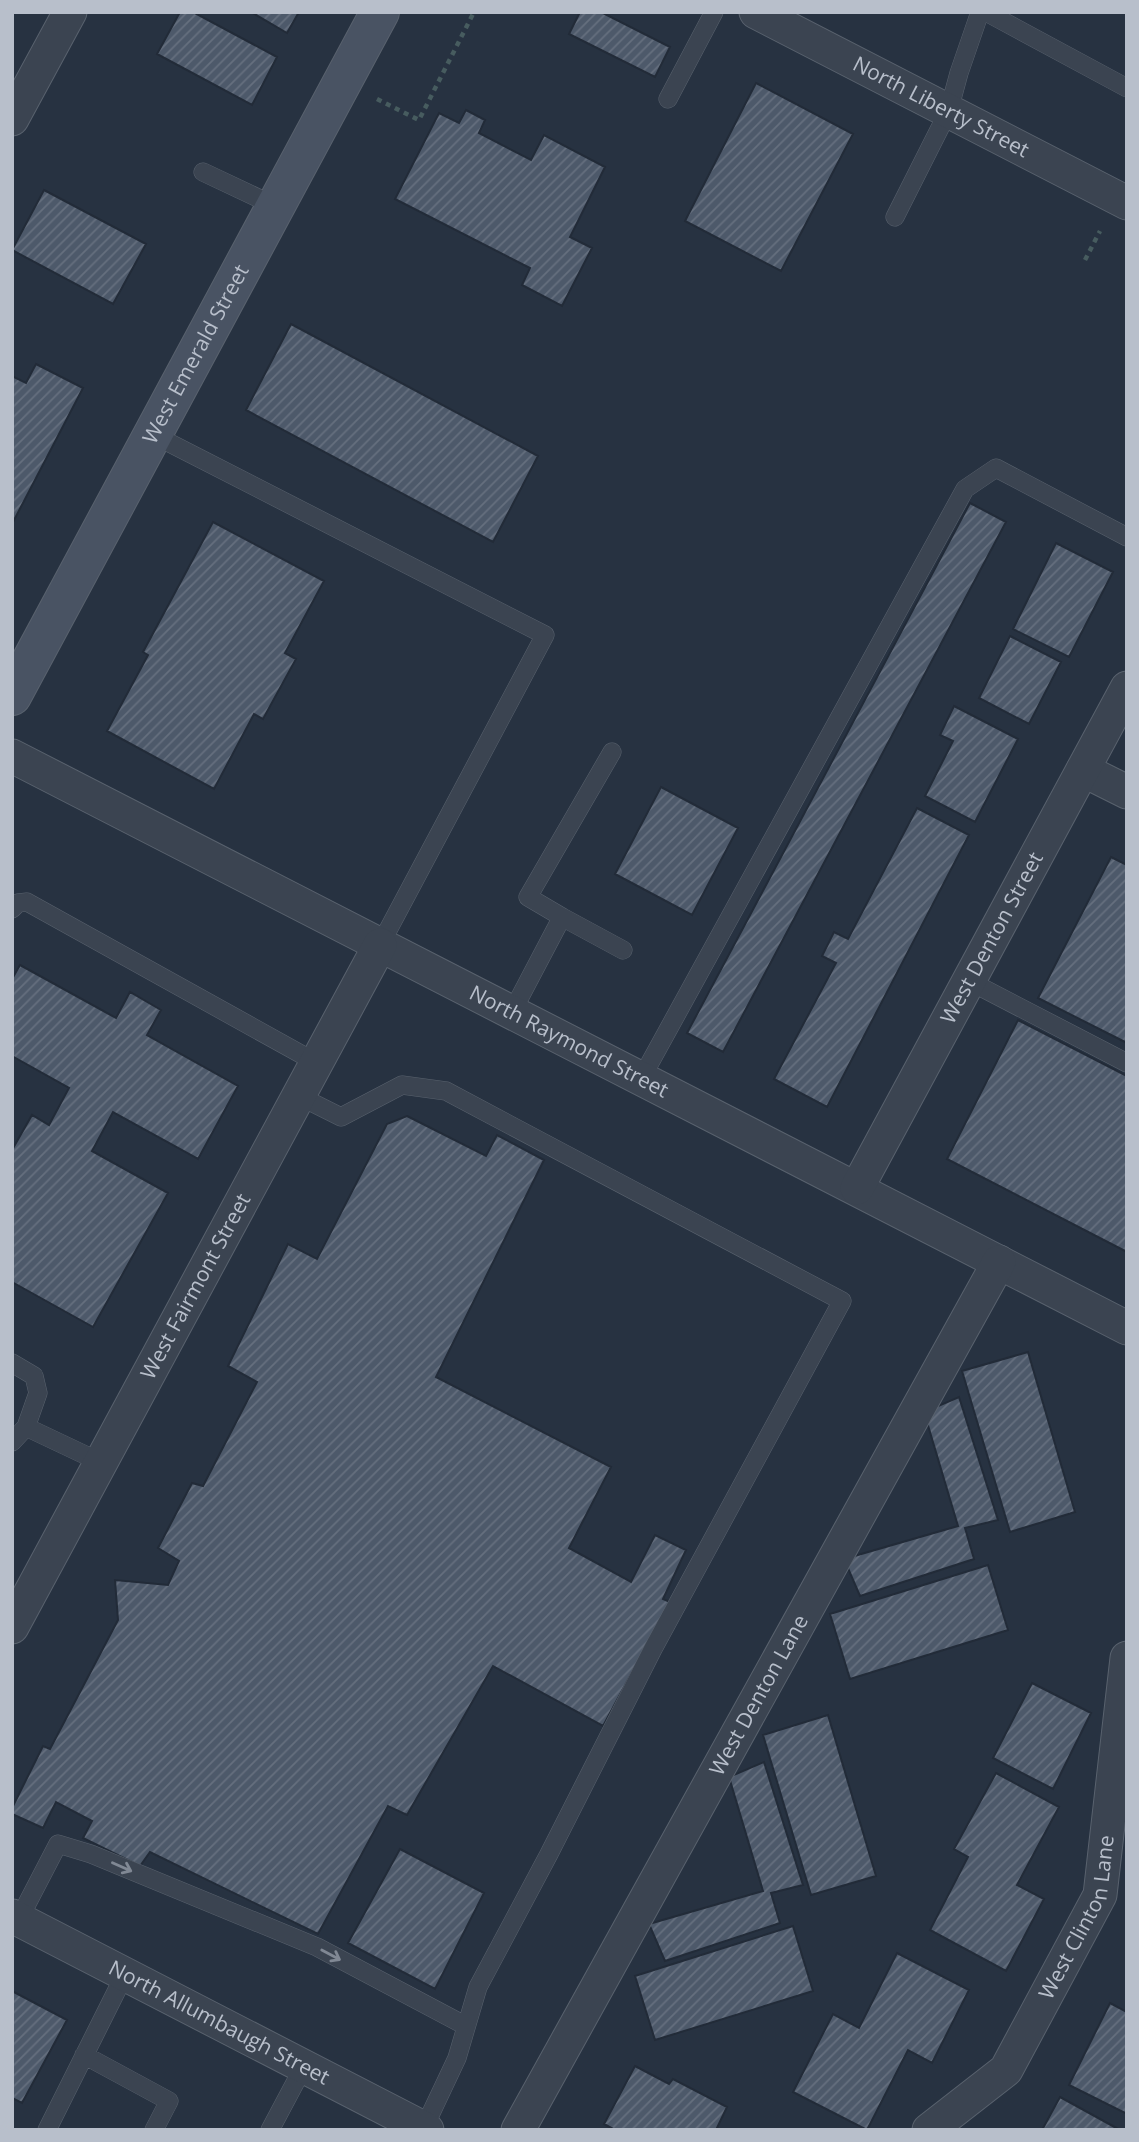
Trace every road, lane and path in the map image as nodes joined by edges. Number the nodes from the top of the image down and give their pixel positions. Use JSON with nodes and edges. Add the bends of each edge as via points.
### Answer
{"nodes":[{"id":1,"x":70,"y":12,"type":"edge"},
{"id":2,"x":380,"y":12,"type":"edge"},
{"id":3,"x":474,"y":12,"type":"edge"},
{"id":4,"x":714,"y":12,"type":"edge"},
{"id":5,"x":756,"y":12,"type":"edge"},
{"id":6,"x":980,"y":12,"type":"edge"},
{"id":7,"x":986,"y":12,"type":"edge"},
{"id":8,"x":1127,"y":88,"type":"edge"},
{"id":9,"x":377,"y":99,"type":"dead end"},
{"id":10,"x":668,"y":99,"type":"dead end"},
{"id":11,"x":949,"y":110,"type":"junction"},
{"id":12,"x":12,"y":119,"type":"edge"},
{"id":13,"x":203,"y":172,"type":"dead end"},
{"id":14,"x":1127,"y":203,"type":"edge"},
{"id":15,"x":275,"y":206,"type":"junction"},
{"id":16,"x":895,"y":217,"type":"dead end"},
{"id":17,"x":1100,"y":231,"type":"dead end"},
{"id":18,"x":1085,"y":260,"type":"dead end"},
{"id":19,"x":152,"y":434,"type":"junction"},
{"id":20,"x":1127,"y":537,"type":"edge"},
{"id":21,"x":1127,"y":688,"type":"edge"},
{"id":22,"x":12,"y":696,"type":"edge"},
{"id":23,"x":612,"y":752,"type":"dead end"},
{"id":24,"x":12,"y":756,"type":"edge"},
{"id":25,"x":1083,"y":769,"type":"junction"},
{"id":26,"x":1127,"y":792,"type":"edge"},
{"id":27,"x":12,"y":908,"type":"edge"},
{"id":28,"x":562,"y":916,"type":"junction"},
{"id":29,"x":380,"y":945,"type":"junction"},
{"id":30,"x":623,"y":950,"type":"dead end"},
{"id":31,"x":969,"y":981,"type":"junction"},
{"id":32,"x":512,"y":1012,"type":"junction"},
{"id":33,"x":317,"y":1063,"type":"junction"},
{"id":34,"x":1127,"y":1063,"type":"edge"},
{"id":35,"x":641,"y":1079,"type":"junction"},
{"id":36,"x":299,"y":1096,"type":"junction"},
{"id":37,"x":857,"y":1188,"type":"junction"},
{"id":38,"x":999,"y":1262,"type":"junction"},
{"id":39,"x":1127,"y":1328,"type":"edge"},
{"id":40,"x":12,"y":1363,"type":"edge"},
{"id":41,"x":26,"y":1427,"type":"junction"},
{"id":42,"x":12,"y":1442,"type":"edge"},
{"id":43,"x":100,"y":1462,"type":"junction"},
{"id":44,"x":12,"y":1627,"type":"edge"},
{"id":45,"x":1127,"y":1658,"type":"edge"},
{"id":46,"x":16,"y":1917,"type":"edge"},
{"id":47,"x":125,"y":1974,"type":"junction"},
{"id":48,"x":466,"y":2026,"type":"junction"},
{"id":49,"x":84,"y":2055,"type":"junction"},
{"id":50,"x":304,"y":2066,"type":"junction"},
{"id":51,"x":424,"y":2129,"type":"edge"},
{"id":52,"x":47,"y":2130,"type":"edge"},
{"id":53,"x":154,"y":2130,"type":"edge"},
{"id":54,"x":270,"y":2130,"type":"edge"},
{"id":55,"x":518,"y":2130,"type":"edge"},
{"id":56,"x":929,"y":2130,"type":"edge"}],
"edges":[{"from":1,"to":12,"type":"street"},
{"from":2,"to":15,"type":"main road","name":"West Emerald Street"},
{"from":3,"to":9,"type":"path","via":[[419,120]]},
{"from":4,"to":10,"type":"lane"},
{"from":5,"to":11,"type":"street","name":"North Liberty Street"},
{"from":6,"to":11,"type":"lane"},
{"from":7,"to":8,"type":"lane"},
{"from":11,"to":14,"type":"street","name":"North Liberty Street"},
{"from":11,"to":16,"type":"lane"},
{"from":13,"to":15,"type":"lane"},
{"from":15,"to":19,"type":"main road","name":"West Emerald Street"},
{"from":17,"to":18,"type":"path"},
{"from":19,"to":22,"type":"main road","name":"West Emerald Street"},
{"from":19,"to":29,"type":"lane","via":[[545,635]]},
{"from":20,"to":35,"type":"lane","via":[[996,468],[965,489]]},
{"from":21,"to":25,"type":"street","name":"West Denton Street"},
{"from":23,"to":28,"type":"lane","via":[[528,897]]},
{"from":24,"to":29,"type":"street","name":"North Raymond Street"},
{"from":25,"to":26,"type":"street"},
{"from":25,"to":31,"type":"street","name":"West Denton Street"},
{"from":27,"to":33,"type":"lane","via":[[27,902]]},
{"from":28,"to":30,"type":"lane"},
{"from":28,"to":32,"type":"lane"},
{"from":29,"to":32,"type":"street","name":"North Raymond Street"},
{"from":29,"to":33,"type":"street","name":"West Fairmont Street"},
{"from":31,"to":34,"type":"lane"},
{"from":31,"to":37,"type":"street","name":"West Denton Street"},
{"from":32,"to":35,"type":"street","name":"North Raymond Street"},
{"from":33,"to":36,"type":"street","name":"West Fairmont Street"},
{"from":35,"to":37,"type":"street","name":"North Raymond Street"},
{"from":36,"to":43,"type":"street","name":"West Fairmont Street"},
{"from":36,"to":48,"type":"lane","via":[[341,1118],[402,1085],[446,1091],[842,1301],[653,1649],[478,1987]]},
{"from":37,"to":38,"type":"street","name":"North Raymond Street"},
{"from":38,"to":39,"type":"street","name":"North Raymond Street"},
{"from":38,"to":55,"type":"street","name":"West Denton Lane"},
{"from":40,"to":41,"type":"lane","via":[[34,1376],[38,1393]]},
{"from":41,"to":42,"type":"lane"},
{"from":41,"to":43,"type":"lane"},
{"from":43,"to":44,"type":"street","name":"West Fairmont Street"},
{"from":45,"to":56,"type":"street","name":"West Clinton Lane","via":[[1100,1895],[1006,2070]]},
{"from":46,"to":47,"type":"street","name":"North Allumbaugh Street"},
{"from":46,"to":48,"type":"lane","one_way":true,"via":[[58,1844],[317,1947]]},
{"from":47,"to":49,"type":"lane"},
{"from":47,"to":50,"type":"street","name":"North Allumbaugh Street"},
{"from":48,"to":51,"type":"lane","via":[[457,2058]]},
{"from":49,"to":52,"type":"lane"},
{"from":49,"to":53,"type":"lane","via":[[169,2101]]},
{"from":50,"to":51,"type":"street","name":"North Allumbaugh Street"},
{"from":50,"to":54,"type":"lane"}]}
